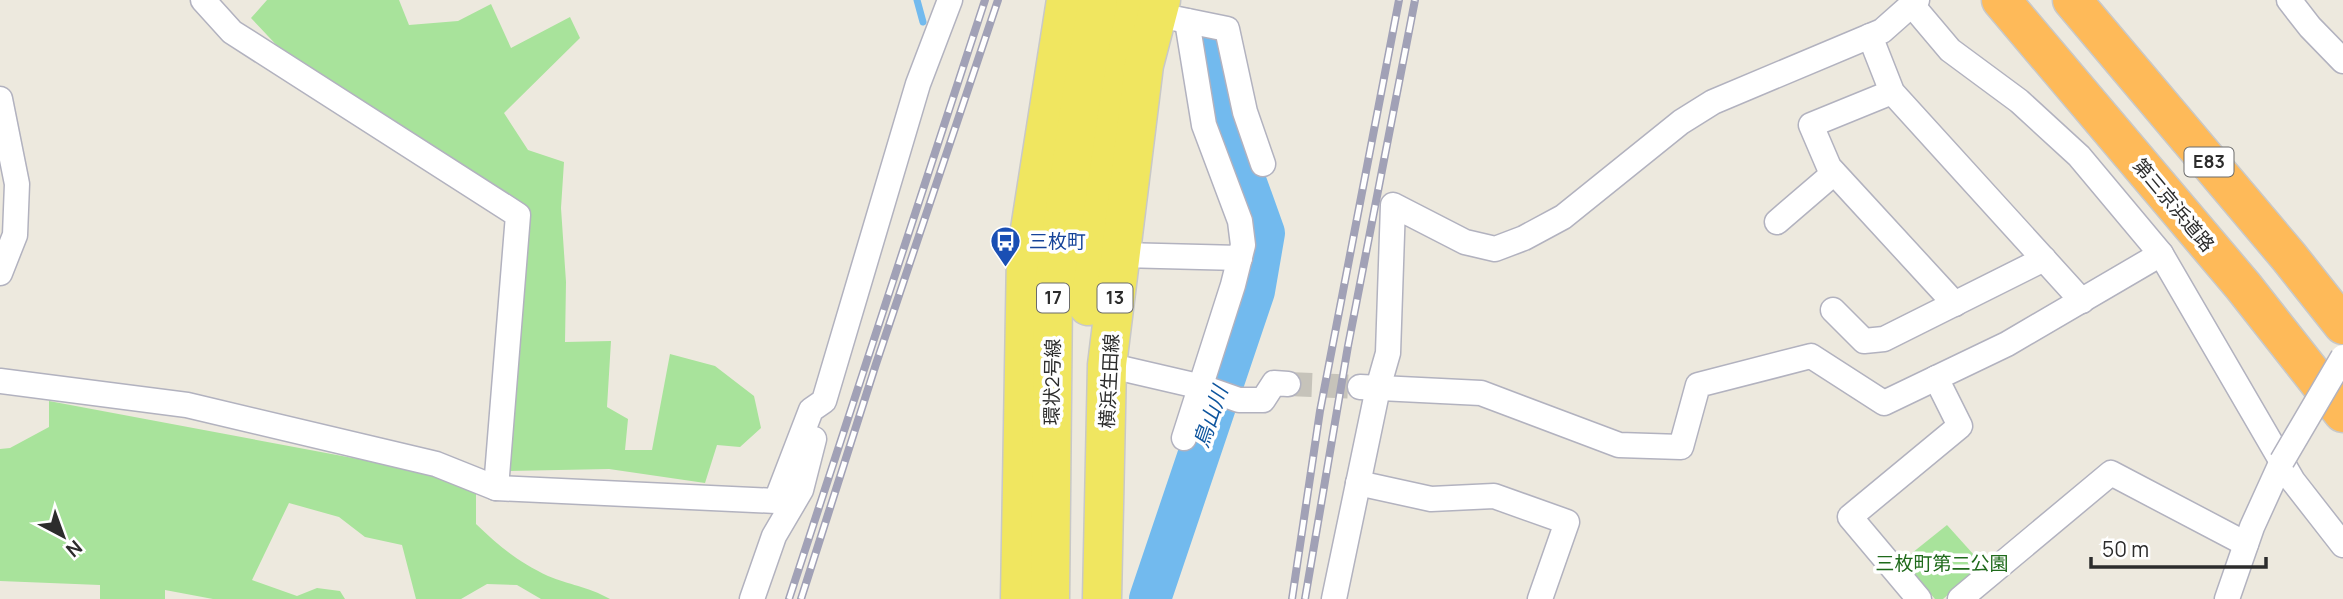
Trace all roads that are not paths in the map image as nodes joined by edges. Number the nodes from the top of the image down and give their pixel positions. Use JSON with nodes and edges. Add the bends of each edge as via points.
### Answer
{"nodes":[{"id":1,"x":203,"y":0,"type":"edge"},
{"id":2,"x":950,"y":0,"type":"edge"},
{"id":3,"x":1066,"y":0,"type":"edge"},
{"id":4,"x":1098,"y":0,"type":"edge"},
{"id":5,"x":2001,"y":0,"type":"edge"},
{"id":6,"x":2072,"y":0,"type":"edge"},
{"id":7,"x":2104,"y":0,"type":"edge"},
{"id":8,"x":2289,"y":0,"type":"edge"},
{"id":9,"x":1915,"y":2,"type":"edge"},
{"id":10,"x":1159,"y":9,"type":"edge"},
{"id":11,"x":1870,"y":36,"type":"junction"},
{"id":12,"x":2343,"y":61,"type":"edge"},
{"id":13,"x":1892,"y":92,"type":"junction"},
{"id":14,"x":0,"y":99,"type":"edge"},
{"id":15,"x":1264,"y":164,"type":"dead end"},
{"id":16,"x":1834,"y":173,"type":"junction"},
{"id":17,"x":1777,"y":222,"type":"dead end"},
{"id":18,"x":1121,"y":254,"type":"junction"},
{"id":19,"x":2161,"y":254,"type":"junction"},
{"id":20,"x":2289,"y":257,"type":"junction"},
{"id":21,"x":1240,"y":258,"type":"junction"},
{"id":22,"x":2043,"y":259,"type":"junction"},
{"id":23,"x":0,"y":273,"type":"edge"},
{"id":24,"x":2081,"y":301,"type":"junction"},
{"id":25,"x":1955,"y":304,"type":"junction"},
{"id":26,"x":1833,"y":310,"type":"dead end"},
{"id":27,"x":2343,"y":325,"type":"edge"},
{"id":28,"x":2343,"y":357,"type":"edge"},
{"id":29,"x":1107,"y":365,"type":"junction"},
{"id":30,"x":1936,"y":378,"type":"junction"},
{"id":31,"x":0,"y":382,"type":"edge"},
{"id":32,"x":1288,"y":384,"type":"tunnel mouth"},
{"id":33,"x":1202,"y":387,"type":"junction"},
{"id":34,"x":1369,"y":388,"type":"junction"},
{"id":35,"x":824,"y":401,"type":"junction"},
{"id":36,"x":2343,"y":413,"type":"edge"},
{"id":37,"x":1184,"y":439,"type":"dead end"},
{"id":38,"x":2282,"y":461,"type":"junction"},
{"id":39,"x":1358,"y":483,"type":"junction"},
{"id":40,"x":496,"y":488,"type":"junction"},
{"id":41,"x":2246,"y":544,"type":"junction"},
{"id":42,"x":2343,"y":545,"type":"edge"},
{"id":43,"x":752,"y":599,"type":"edge"},
{"id":44,"x":1020,"y":599,"type":"edge"},
{"id":45,"x":1050,"y":599,"type":"edge"},
{"id":46,"x":1079,"y":599,"type":"edge"},
{"id":47,"x":1102,"y":599,"type":"edge"},
{"id":48,"x":1334,"y":599,"type":"edge"},
{"id":49,"x":1540,"y":599,"type":"edge"},
{"id":50,"x":1919,"y":599,"type":"edge"},
{"id":51,"x":1960,"y":599,"type":"edge"},
{"id":52,"x":2227,"y":599,"type":"edge"}],
"edges":[{"from":1,"to":40,"type":"street","via":[[232,32],[518,215]]},
{"from":2,"to":35,"type":"street","via":[[918,84]]},
{"from":3,"to":44,"type":"main road","via":[[1026,255]]},
{"from":4,"to":45,"type":"main road","name":"環状2号線","number":"17","via":[[1053,293]]},
{"from":5,"to":36,"type":"highway","name":"第三京浜道路","number":"E83","via":[[2243,286]]},
{"from":6,"to":20,"type":"highway","number":"E83"},
{"from":7,"to":20,"type":"highway","via":[[2237,172]]},
{"from":8,"to":12,"type":"street"},
{"from":9,"to":11,"type":"street"},
{"from":9,"to":19,"type":"street","via":[[1950,50],[2019,101],[2079,156]]},
{"from":10,"to":15,"type":"street","via":[[1227,29],[1245,112]]},
{"from":10,"to":18,"type":"main road","name":"横浜生田線","number":"13","via":[[1144,65]]},
{"from":10,"to":21,"type":"street","via":[[1240,221]]},
{"from":10,"to":46,"type":"main road","name":"環状2号線","number":"17","via":[[1124,27],[1098,209],[1082,363]]},
{"from":11,"to":13,"type":"street"},
{"from":11,"to":34,"type":"street","via":[[1713,102],[1681,122],[1563,217],[1495,249],[1465,242],[1394,205],[1388,353]]},
{"from":13,"to":16,"type":"street","via":[[1811,125]]},
{"from":13,"to":22,"type":"street"},
{"from":14,"to":23,"type":"street","via":[[17,184],[15,235]]},
{"from":16,"to":17,"type":"street"},
{"from":16,"to":25,"type":"street"},
{"from":18,"to":21,"type":"street"},
{"from":18,"to":29,"type":"main road","name":"横浜生田線","number":"13"},
{"from":19,"to":24,"type":"street"},
{"from":19,"to":38,"type":"street"},
{"from":20,"to":27,"type":"highway","number":"E83"},
{"from":21,"to":33,"type":"street"},
{"from":22,"to":24,"type":"street"},
{"from":22,"to":25,"type":"street"},
{"from":24,"to":30,"type":"street","via":[[2007,345]]},
{"from":25,"to":26,"type":"street","via":[[1884,339],[1864,341]]},
{"from":28,"to":38,"type":"street","bridge":true},
{"from":29,"to":33,"type":"street"},
{"from":29,"to":47,"type":"main road","name":"横浜生田線","number":"13"},
{"from":30,"to":34,"type":"street","via":[[1884,403],[1811,356],[1698,385],[1681,447],[1619,445],[1481,393]]},
{"from":30,"to":50,"type":"street","via":[[1960,426],[1850,517]]},
{"from":31,"to":40,"type":"street","via":[[187,405],[436,464]]},
{"from":32,"to":33,"type":"street","via":[[1274,383],[1263,400],[1239,400]]},
{"from":33,"to":37,"type":"street"},
{"from":34,"to":39,"type":"street"},
{"from":35,"to":40,"type":"street","via":[[811,410],[776,501]]},
{"from":35,"to":43,"type":"street","via":[[801,490],[774,536]]},
{"from":38,"to":41,"type":"street"},
{"from":38,"to":42,"type":"street"},
{"from":39,"to":48,"type":"street"},
{"from":39,"to":49,"type":"street","via":[[1432,499],[1494,496],[1567,522]]},
{"from":41,"to":51,"type":"street","via":[[2111,473]]},
{"from":41,"to":52,"type":"street"}]}
